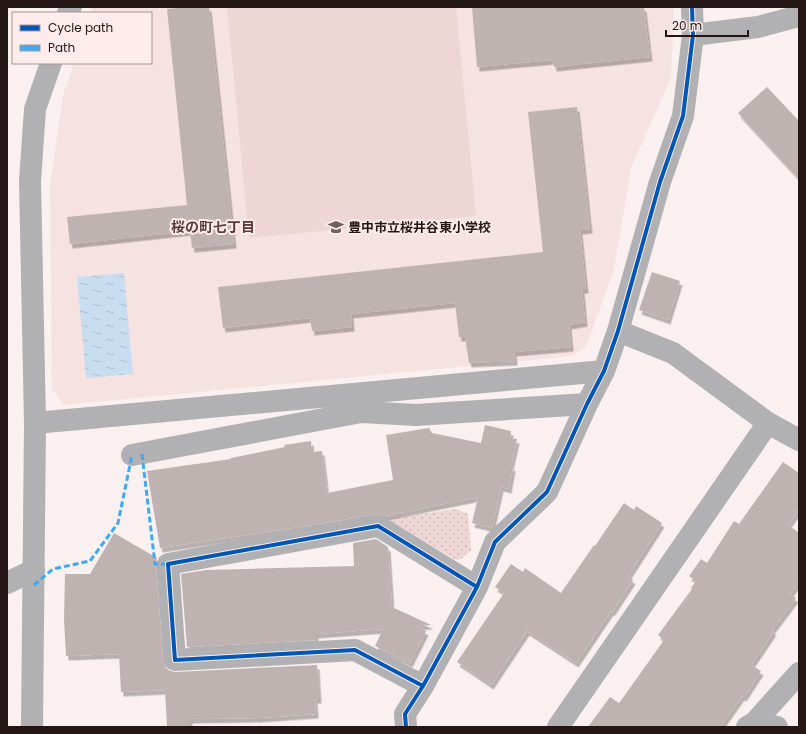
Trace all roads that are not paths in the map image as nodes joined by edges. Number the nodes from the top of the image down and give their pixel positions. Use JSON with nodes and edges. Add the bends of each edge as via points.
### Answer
{"nodes":[{"id":1,"x":692,"y":7,"type":"edge"},
{"id":2,"x":799,"y":16,"type":"edge"},
{"id":3,"x":693,"y":35,"type":"junction"},
{"id":4,"x":51,"y":64,"type":"edge"},
{"id":5,"x":618,"y":331,"type":"junction"},
{"id":6,"x":604,"y":371,"type":"junction"},
{"id":7,"x":587,"y":404,"type":"junction"},
{"id":8,"x":35,"y":423,"type":"junction"},
{"id":9,"x":768,"y":423,"type":"junction"},
{"id":10,"x":799,"y":440,"type":"edge"},
{"id":11,"x":132,"y":456,"type":"dead end"},
{"id":12,"x":34,"y":570,"type":"junction"},
{"id":13,"x":7,"y":583,"type":"edge"},
{"id":14,"x":477,"y":587,"type":"junction"},
{"id":15,"x":799,"y":673,"type":"edge"},
{"id":16,"x":423,"y":686,"type":"junction"},
{"id":17,"x":751,"y":724,"type":"edge"},
{"id":18,"x":32,"y":727,"type":"edge"},
{"id":19,"x":406,"y":727,"type":"edge"},
{"id":20,"x":558,"y":727,"type":"edge"},
{"id":21,"x":777,"y":727,"type":"edge"}],
"edges":[{"from":1,"to":3,"type":"street"},
{"from":2,"to":3,"type":"street","via":[[758,27]]},
{"from":3,"to":5,"type":"street","via":[[683,116],[660,182]]},
{"from":4,"to":8,"type":"street","via":[[35,109],[30,181]]},
{"from":5,"to":6,"type":"street"},
{"from":5,"to":9,"type":"street","via":[[673,353]]},
{"from":6,"to":7,"type":"street"},
{"from":6,"to":8,"type":"street"},
{"from":7,"to":11,"type":"street","via":[[416,415],[361,412]]},
{"from":7,"to":14,"type":"street","via":[[547,492],[495,542]]},
{"from":8,"to":12,"type":"street"},
{"from":9,"to":10,"type":"street"},
{"from":9,"to":20,"type":"street"},
{"from":12,"to":13,"type":"street"},
{"from":12,"to":18,"type":"street"},
{"from":14,"to":16,"type":"street"},
{"from":14,"to":16,"type":"street","via":[[378,526],[168,564],[175,660],[355,650]]},
{"from":15,"to":17,"type":"street"},
{"from":16,"to":19,"type":"street","via":[[405,714]]},
{"from":17,"to":21,"type":"street"}]}
